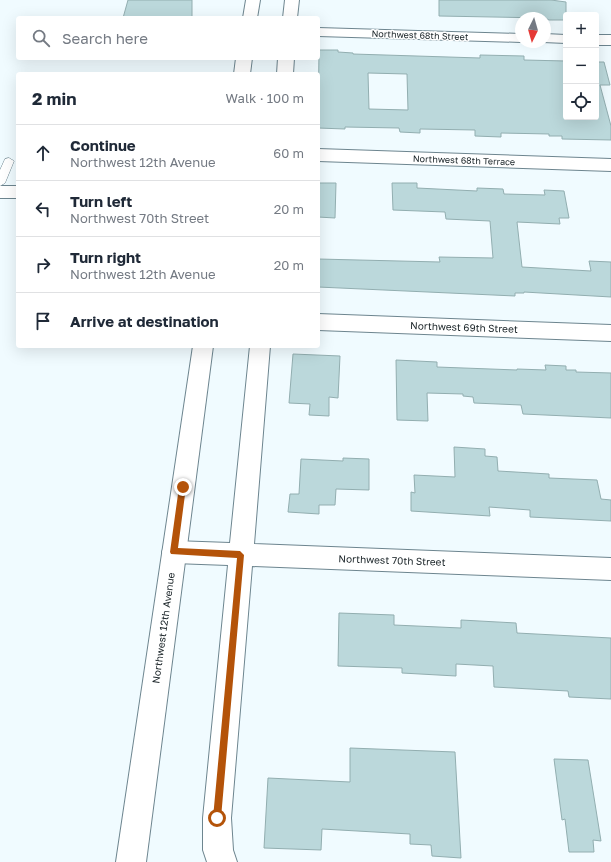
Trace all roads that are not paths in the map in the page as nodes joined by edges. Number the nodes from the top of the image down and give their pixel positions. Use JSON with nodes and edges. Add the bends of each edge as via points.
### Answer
{"nodes":[{"id":1,"x":253,"y":0,"type":"edge"},
{"id":2,"x":292,"y":0,"type":"edge"},
{"id":3,"x":250,"y":16,"type":"edge"},
{"id":4,"x":290,"y":16,"type":"edge"},
{"id":5,"x":320,"y":32,"type":"edge"},
{"id":6,"x":515,"y":38,"type":"edge"},
{"id":7,"x":551,"y":38,"type":"edge"},
{"id":8,"x":563,"y":39,"type":"edge"},
{"id":9,"x":599,"y":40,"type":"edge"},
{"id":10,"x":611,"y":40,"type":"edge"},
{"id":11,"x":244,"y":60,"type":"edge"},
{"id":12,"x":286,"y":60,"type":"edge"},
{"id":13,"x":242,"y":72,"type":"edge"},
{"id":14,"x":285,"y":72,"type":"edge"},
{"id":15,"x":320,"y":155,"type":"edge"},
{"id":16,"x":9,"y":161,"type":"dead end"},
{"id":17,"x":611,"y":165,"type":"edge"},
{"id":18,"x":0,"y":183,"type":"edge"},
{"id":19,"x":0,"y":192,"type":"edge"},
{"id":20,"x":16,"y":192,"type":"edge"},
{"id":21,"x":320,"y":322,"type":"edge"},
{"id":22,"x":611,"y":333,"type":"edge"},
{"id":23,"x":203,"y":348,"type":"edge"},
{"id":24,"x":260,"y":348,"type":"edge"},
{"id":25,"x":174,"y":552,"type":"junction"},
{"id":26,"x":240,"y":555,"type":"junction"},
{"id":27,"x":611,"y":569,"type":"edge"},
{"id":28,"x":131,"y":862,"type":"edge"},
{"id":29,"x":222,"y":862,"type":"edge"}],
"edges":[{"from":1,"to":3,"type":"street"},
{"from":2,"to":4,"type":"street"},
{"from":5,"to":6,"type":"street","name":"Northwest 68th Street"},
{"from":7,"to":8,"type":"street"},
{"from":9,"to":10,"type":"street"},
{"from":11,"to":13,"type":"street"},
{"from":12,"to":14,"type":"street"},
{"from":15,"to":17,"type":"street","name":"Northwest 68th Terrace"},
{"from":16,"to":18,"type":"lane"},
{"from":19,"to":20,"type":"street"},
{"from":21,"to":22,"type":"street","name":"Northwest 69th Street"},
{"from":23,"to":25,"type":"street","name":"Northwest 12th Avenue"},
{"from":24,"to":26,"type":"street"},
{"from":25,"to":26,"type":"street","name":"Northwest 70th Street"},
{"from":25,"to":28,"type":"street","name":"Northwest 12th Avenue"},
{"from":26,"to":27,"type":"street","name":"Northwest 70th Street"},
{"from":26,"to":29,"type":"street","via":[[217,818],[218,850]]}]}
